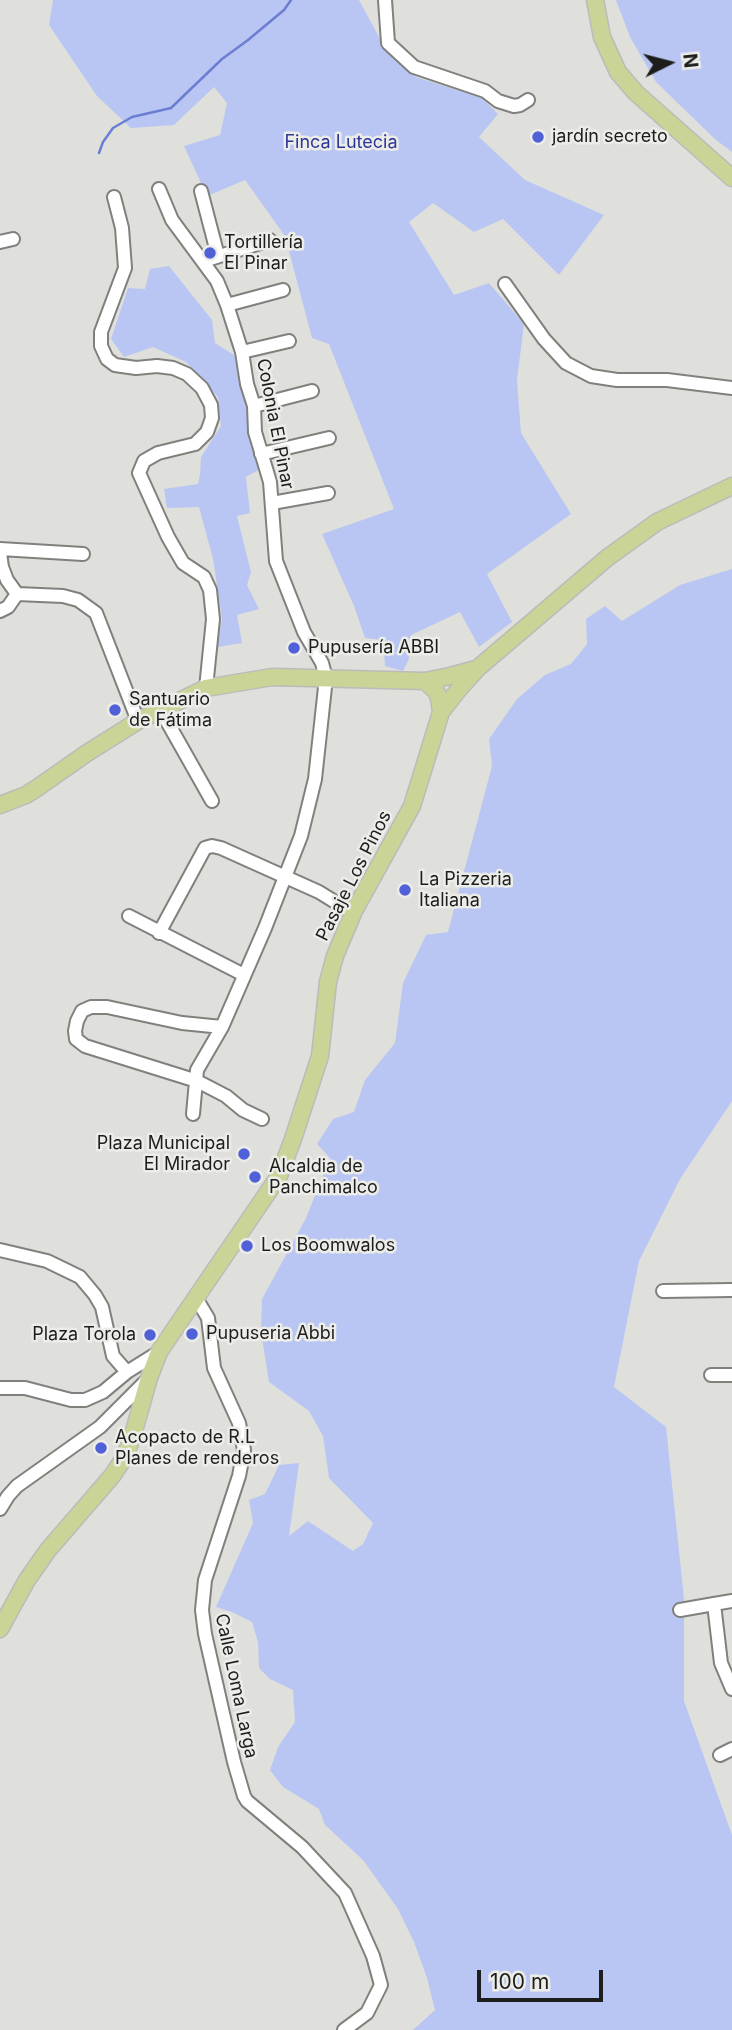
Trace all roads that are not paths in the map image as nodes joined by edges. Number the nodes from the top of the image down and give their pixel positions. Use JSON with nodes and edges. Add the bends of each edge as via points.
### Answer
{"nodes":[{"id":1,"x":385,"y":0,"type":"edge"},
{"id":2,"x":594,"y":0,"type":"edge"},
{"id":3,"x":528,"y":100,"type":"dead end"},
{"id":4,"x":732,"y":178,"type":"edge"},
{"id":5,"x":159,"y":189,"type":"dead end"},
{"id":6,"x":201,"y":191,"type":"dead end"},
{"id":7,"x":114,"y":197,"type":"dead end"},
{"id":8,"x":270,"y":240,"type":"dead end"},
{"id":9,"x":218,"y":256,"type":"junction"},
{"id":10,"x":204,"y":261,"type":"junction"},
{"id":11,"x":505,"y":284,"type":"dead end"},
{"id":12,"x":283,"y":290,"type":"dead end"},
{"id":13,"x":227,"y":305,"type":"junction"},
{"id":14,"x":289,"y":341,"type":"dead end"},
{"id":15,"x":242,"y":352,"type":"junction"},
{"id":16,"x":732,"y":388,"type":"edge"},
{"id":17,"x":312,"y":391,"type":"dead end"},
{"id":18,"x":254,"y":405,"type":"junction"},
{"id":19,"x":329,"y":438,"type":"dead end"},
{"id":20,"x":261,"y":454,"type":"junction"},
{"id":21,"x":732,"y":486,"type":"edge"},
{"id":22,"x":328,"y":493,"type":"dead end"},
{"id":23,"x":272,"y":503,"type":"junction"},
{"id":24,"x":0,"y":551,"type":"edge"},
{"id":25,"x":83,"y":554,"type":"dead end"},
{"id":26,"x":1,"y":568,"type":"edge"},
{"id":27,"x":17,"y":594,"type":"junction"},
{"id":28,"x":0,"y":611,"type":"edge"},
{"id":29,"x":478,"y":668,"type":"junction"},
{"id":30,"x":326,"y":678,"type":"junction"},
{"id":31,"x":425,"y":681,"type":"junction"},
{"id":32,"x":206,"y":688,"type":"junction"},
{"id":33,"x":160,"y":709,"type":"junction"},
{"id":34,"x":441,"y":712,"type":"junction"},
{"id":35,"x":138,"y":721,"type":"junction"},
{"id":36,"x":212,"y":801,"type":"dead end"},
{"id":37,"x":0,"y":805,"type":"edge"},
{"id":38,"x":284,"y":877,"type":"junction"},
{"id":39,"x":354,"y":913,"type":"junction"},
{"id":40,"x":129,"y":916,"type":"dead end"},
{"id":41,"x":159,"y":933,"type":"junction"},
{"id":42,"x":244,"y":975,"type":"junction"},
{"id":43,"x":222,"y":1027,"type":"junction"},
{"id":44,"x":197,"y":1081,"type":"junction"},
{"id":45,"x":193,"y":1114,"type":"dead end"},
{"id":46,"x":262,"y":1119,"type":"dead end"},
{"id":47,"x":0,"y":1250,"type":"edge"},
{"id":48,"x":732,"y":1290,"type":"edge"},
{"id":49,"x":663,"y":1291,"type":"dead end"},
{"id":50,"x":196,"y":1298,"type":"junction"},
{"id":51,"x":159,"y":1352,"type":"junction"},
{"id":52,"x":127,"y":1372,"type":"junction"},
{"id":53,"x":711,"y":1375,"type":"dead end"},
{"id":54,"x":732,"y":1375,"type":"edge"},
{"id":55,"x":0,"y":1388,"type":"edge"},
{"id":56,"x":137,"y":1398,"type":"junction"},
{"id":57,"x":0,"y":1509,"type":"edge"},
{"id":58,"x":732,"y":1601,"type":"edge"},
{"id":59,"x":714,"y":1604,"type":"junction"},
{"id":60,"x":680,"y":1610,"type":"dead end"},
{"id":61,"x":0,"y":1629,"type":"edge"},
{"id":62,"x":732,"y":1689,"type":"edge"},
{"id":63,"x":344,"y":2030,"type":"edge"}],
"edges":[{"from":1,"to":3,"type":"street","via":[[388,43],[414,67],[514,106]]},
{"from":2,"to":4,"type":"main road","via":[[618,72]]},
{"from":5,"to":10,"type":"street","name":"Colonia El Pinar","via":[[172,220]]},
{"from":6,"to":9,"type":"street"},
{"from":7,"to":32,"type":"street","via":[[125,268],[101,332],[107,359],[115,365],[173,368],[187,374],[211,405],[207,432],[195,444],[158,453],[144,461],[139,472],[183,563],[204,577],[210,590],[213,619]]},
{"from":8,"to":9,"type":"street"},
{"from":9,"to":10,"type":"street"},
{"from":10,"to":13,"type":"street","name":"Colonia El Pinar"},
{"from":11,"to":16,"type":"street","via":[[566,363],[590,376]]},
{"from":12,"to":13,"type":"street"},
{"from":13,"to":15,"type":"street","name":"Colonia El Pinar"},
{"from":14,"to":15,"type":"street"},
{"from":15,"to":18,"type":"street","name":"Colonia El Pinar"},
{"from":17,"to":18,"type":"street"},
{"from":18,"to":20,"type":"street","name":"Colonia El Pinar"},
{"from":19,"to":20,"type":"street"},
{"from":20,"to":23,"type":"street","name":"Colonia El Pinar"},
{"from":21,"to":29,"type":"main road","name":"Pasaje Los Pinos","via":[[646,529]]},
{"from":22,"to":23,"type":"street"},
{"from":23,"to":30,"type":"street","name":"Colonia El Pinar","via":[[276,562]]},
{"from":24,"to":25,"type":"street"},
{"from":24,"to":26,"type":"street"},
{"from":26,"to":27,"type":"street"},
{"from":27,"to":28,"type":"street"},
{"from":27,"to":35,"type":"street","via":[[63,596],[78,600],[96,614]]},
{"from":29,"to":31,"type":"main road"},
{"from":29,"to":34,"type":"main road","name":"Pasaje Los Pinos"},
{"from":30,"to":31,"type":"main road"},
{"from":30,"to":32,"type":"main road","via":[[272,677]]},
{"from":30,"to":38,"type":"street","via":[[315,779],[301,836]]},
{"from":31,"to":34,"type":"main road","via":[[436,691]]},
{"from":32,"to":33,"type":"main road"},
{"from":33,"to":35,"type":"main road"},
{"from":33,"to":36,"type":"street"},
{"from":34,"to":39,"type":"main road","name":"Pasaje Los Pinos","via":[[412,806]]},
{"from":35,"to":37,"type":"main road","via":[[26,795]]},
{"from":38,"to":39,"type":"street"},
{"from":38,"to":41,"type":"street","via":[[222,848],[205,848]]},
{"from":38,"to":42,"type":"street"},
{"from":39,"to":50,"type":"main road","name":"Pasaje Los Pinos","via":[[329,974],[320,1056],[286,1159],[275,1184]]},
{"from":40,"to":41,"type":"street"},
{"from":41,"to":42,"type":"street"},
{"from":42,"to":43,"type":"street"},
{"from":43,"to":44,"type":"street","via":[[197,1070]]},
{"from":43,"to":44,"type":"street","via":[[107,1007],[82,1011],[77,1021],[76,1039],[85,1046]]},
{"from":44,"to":45,"type":"street"},
{"from":44,"to":46,"type":"street"},
{"from":47,"to":52,"type":"street","via":[[47,1261],[80,1277],[102,1307],[113,1356]]},
{"from":48,"to":49,"type":"street"},
{"from":50,"to":51,"type":"main road","name":"Pasaje Los Pinos"},
{"from":50,"to":63,"type":"street","name":"Calle Loma Larga","via":[[208,1318],[214,1368],[239,1423],[243,1451],[237,1485],[205,1580],[205,1634],[244,1796],[345,1893],[373,1956],[381,1985],[367,2013]]},
{"from":51,"to":52,"type":"street"},
{"from":51,"to":56,"type":"main road","name":"Pasaje Los Pinos"},
{"from":52,"to":55,"type":"street","via":[[85,1400]]},
{"from":53,"to":54,"type":"street"},
{"from":56,"to":57,"type":"street","via":[[17,1486]]},
{"from":56,"to":61,"type":"main road","name":"Pasaje Los Pinos","via":[[132,1438],[124,1458],[48,1550]]},
{"from":58,"to":59,"type":"street"},
{"from":59,"to":60,"type":"street"},
{"from":59,"to":62,"type":"street","via":[[721,1663]]}]}
